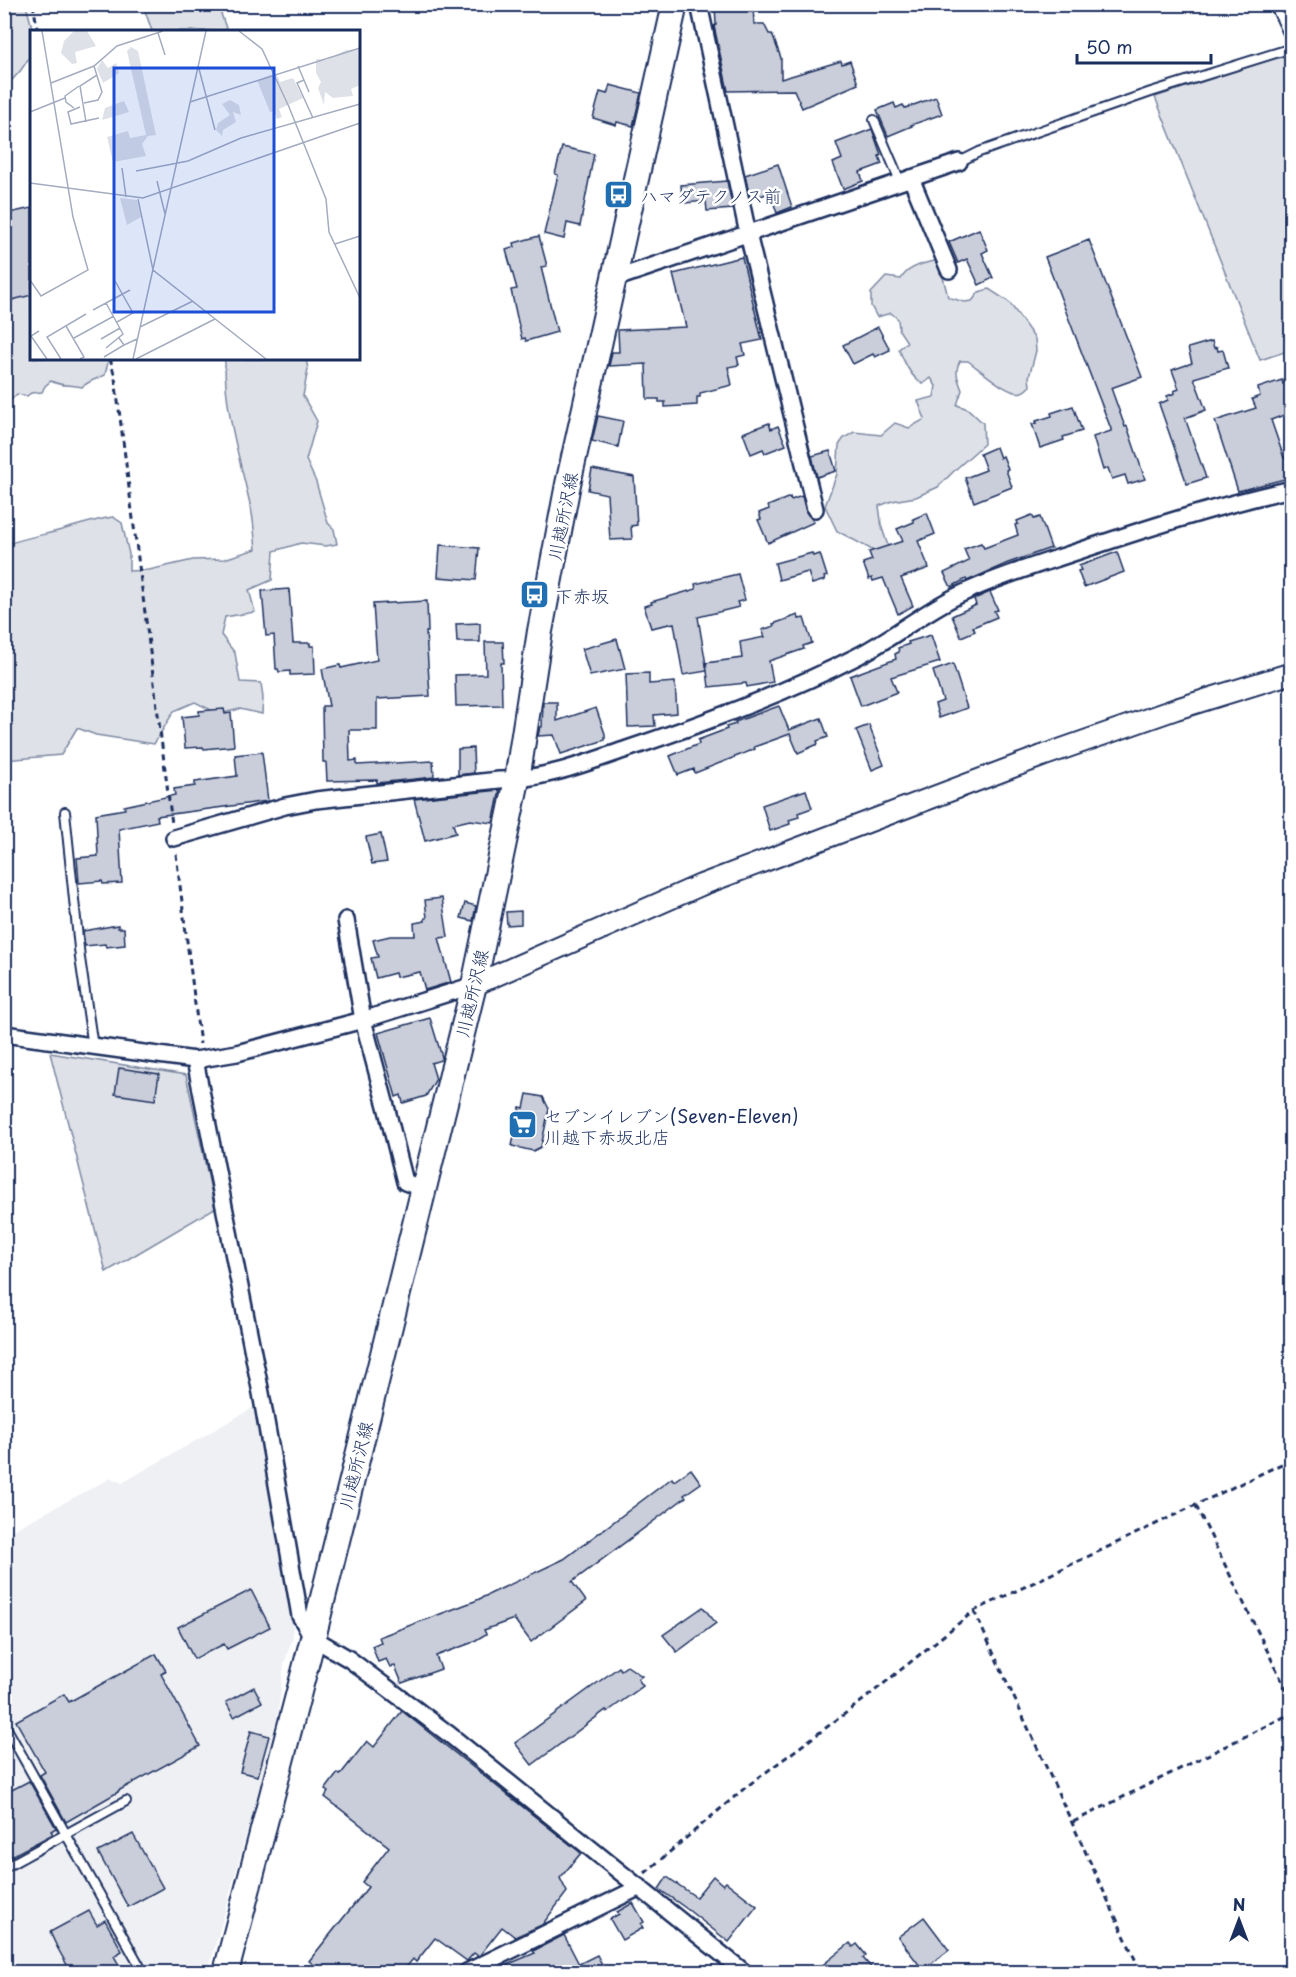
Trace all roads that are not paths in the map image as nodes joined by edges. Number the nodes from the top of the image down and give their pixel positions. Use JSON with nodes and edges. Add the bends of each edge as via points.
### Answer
{"nodes":[{"id":1,"x":675,"y":4,"type":"edge"},
{"id":2,"x":699,"y":4,"type":"edge"},
{"id":3,"x":1274,"y":4,"type":"edge"},
{"id":4,"x":1292,"y":42,"type":"edge"},
{"id":5,"x":1292,"y":48,"type":"edge"},
{"id":6,"x":874,"y":120,"type":"dead end"},
{"id":7,"x":959,"y":162,"type":"joint"},
{"id":8,"x":906,"y":180,"type":"junction"},
{"id":9,"x":748,"y":234,"type":"junction"},
{"id":10,"x":949,"y":270,"type":"dead end"},
{"id":11,"x":614,"y":279,"type":"junction"},
{"id":12,"x":1292,"y":489,"type":"edge"},
{"id":13,"x":815,"y":509,"type":"dead end"},
{"id":14,"x":1292,"y":673,"type":"edge"},
{"id":15,"x":517,"y":780,"type":"junction"},
{"id":16,"x":65,"y":812,"type":"dead end"},
{"id":17,"x":174,"y":838,"type":"road end"},
{"id":18,"x":346,"y":920,"type":"dead end"},
{"id":19,"x":474,"y":985,"type":"junction"},
{"id":20,"x":363,"y":1020,"type":"junction"},
{"id":21,"x":4,"y":1034,"type":"edge"},
{"id":22,"x":93,"y":1047,"type":"junction"},
{"id":23,"x":199,"y":1059,"type":"junction"},
{"id":24,"x":423,"y":1189,"type":"junction"},
{"id":25,"x":313,"y":1638,"type":"junction"},
{"id":26,"x":6,"y":1727,"type":"dead end"},
{"id":27,"x":126,"y":1801,"type":"dead end"},
{"id":28,"x":66,"y":1834,"type":"junction"},
{"id":29,"x":4,"y":1868,"type":"edge"},
{"id":30,"x":637,"y":1884,"type":"junction"},
{"id":31,"x":143,"y":1972,"type":"edge"},
{"id":32,"x":226,"y":1972,"type":"edge"},
{"id":33,"x":467,"y":1972,"type":"edge"},
{"id":34,"x":744,"y":1972,"type":"edge"}],
"edges":[{"from":1,"to":11,"type":"main road","name":"川越所沢線"},
{"from":2,"to":9,"type":"street"},
{"from":3,"to":4,"type":"lane"},
{"from":5,"to":7,"type":"lane","via":[[1151,92]]},
{"from":6,"to":8,"type":"lane"},
{"from":7,"to":8,"type":"street"},
{"from":8,"to":9,"type":"street"},
{"from":8,"to":10,"type":"street"},
{"from":9,"to":11,"type":"street"},
{"from":9,"to":13,"type":"street"},
{"from":11,"to":15,"type":"main road","name":"川越所沢線","via":[[553,561]]},
{"from":12,"to":15,"type":"street","via":[[1212,508],[1026,569],[958,595],[859,655],[789,688],[595,760]]},
{"from":14,"to":19,"type":"street","via":[[1042,756],[701,885]]},
{"from":15,"to":17,"type":"street","via":[[316,800]]},
{"from":15,"to":19,"type":"main road","name":"川越所沢線"},
{"from":16,"to":22,"type":"lane"},
{"from":18,"to":20,"type":"street"},
{"from":19,"to":20,"type":"street"},
{"from":19,"to":24,"type":"main road","name":"川越所沢線"},
{"from":20,"to":23,"type":"street"},
{"from":20,"to":24,"type":"street","via":[[405,1182]]},
{"from":21,"to":22,"type":"street"},
{"from":22,"to":23,"type":"street"},
{"from":23,"to":25,"type":"street","via":[[300,1616]]},
{"from":24,"to":25,"type":"main road","name":"川越所沢線"},
{"from":25,"to":30,"type":"street","via":[[349,1659],[450,1735]]},
{"from":25,"to":32,"type":"main road","name":"川越所沢線"},
{"from":26,"to":28,"type":"lane"},
{"from":27,"to":28,"type":"lane"},
{"from":28,"to":29,"type":"lane"},
{"from":28,"to":31,"type":"lane"},
{"from":30,"to":33,"type":"street"},
{"from":30,"to":34,"type":"street"}]}
